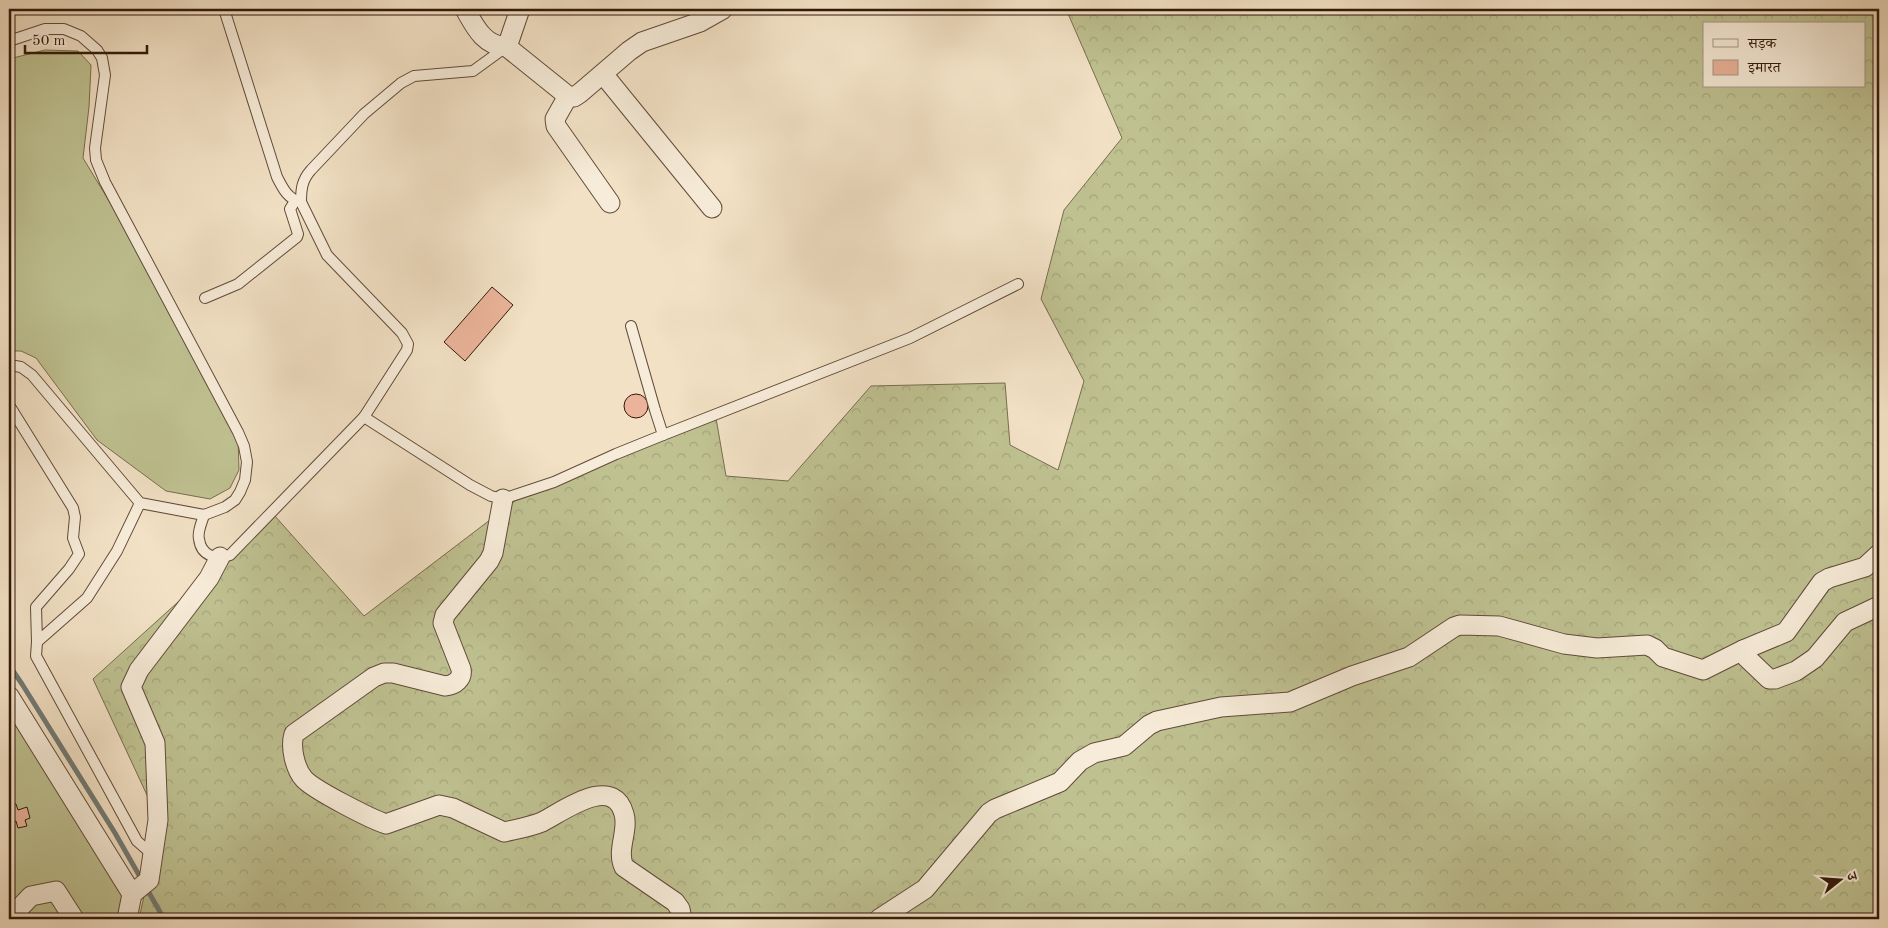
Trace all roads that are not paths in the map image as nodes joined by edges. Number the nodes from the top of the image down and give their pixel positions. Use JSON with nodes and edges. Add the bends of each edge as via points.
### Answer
{"nodes":[{"id":1,"x":224,"y":9,"type":"edge"},
{"id":2,"x":465,"y":9,"type":"edge"},
{"id":3,"x":520,"y":9,"type":"edge"},
{"id":4,"x":723,"y":9,"type":"edge"},
{"id":5,"x":9,"y":40,"type":"edge"},
{"id":6,"x":507,"y":47,"type":"junction"},
{"id":7,"x":603,"y":74,"type":"junction"},
{"id":8,"x":568,"y":96,"type":"junction"},
{"id":9,"x":298,"y":202,"type":"junction"},
{"id":10,"x":610,"y":203,"type":"dead end"},
{"id":11,"x":712,"y":208,"type":"dead end"},
{"id":12,"x":1018,"y":284,"type":"dead end"},
{"id":13,"x":205,"y":298,"type":"dead end"},
{"id":14,"x":631,"y":326,"type":"dead end"},
{"id":15,"x":9,"y":365,"type":"edge"},
{"id":16,"x":9,"y":405,"type":"edge"},
{"id":17,"x":364,"y":417,"type":"junction"},
{"id":18,"x":663,"y":435,"type":"junction"},
{"id":19,"x":503,"y":499,"type":"junction"},
{"id":20,"x":140,"y":503,"type":"junction"},
{"id":21,"x":204,"y":515,"type":"junction"},
{"id":22,"x":1879,"y":554,"type":"edge"},
{"id":23,"x":220,"y":557,"type":"junction"},
{"id":24,"x":1879,"y":606,"type":"edge"},
{"id":25,"x":37,"y":642,"type":"junction"},
{"id":26,"x":1743,"y":650,"type":"junction"},
{"id":27,"x":9,"y":696,"type":"edge"},
{"id":28,"x":153,"y":855,"type":"junction"},
{"id":29,"x":132,"y":894,"type":"junction"},
{"id":30,"x":10,"y":919,"type":"edge"},
{"id":31,"x":74,"y":919,"type":"edge"},
{"id":32,"x":127,"y":919,"type":"edge"},
{"id":33,"x":682,"y":919,"type":"edge"},
{"id":34,"x":879,"y":919,"type":"edge"}],
"edges":[{"from":1,"to":9,"type":"lane","via":[[277,177],[284,192]]},
{"from":2,"to":6,"type":"street","via":[[482,36],[498,46]]},
{"from":3,"to":6,"type":"street"},
{"from":4,"to":7,"type":"street","via":[[700,22],[642,42]]},
{"from":5,"to":21,"type":"lane","via":[[45,30],[64,29],[81,36],[102,58],[105,74],[96,160],[244,446],[248,462],[245,480],[235,500]]},
{"from":6,"to":8,"type":"street"},
{"from":6,"to":9,"type":"lane","via":[[472,71],[414,76],[401,83],[364,114],[310,170],[304,177]]},
{"from":7,"to":8,"type":"street","via":[[577,96]]},
{"from":7,"to":11,"type":"street"},
{"from":8,"to":10,"type":"street","via":[[555,119],[556,126]]},
{"from":9,"to":13,"type":"lane","via":[[291,206],[290,212],[297,237],[238,284]]},
{"from":9,"to":17,"type":"lane","via":[[327,255],[402,333],[408,344]]},
{"from":12,"to":18,"type":"lane","via":[[910,338]]},
{"from":14,"to":18,"type":"lane"},
{"from":15,"to":20,"type":"lane","via":[[32,375]]},
{"from":16,"to":25,"type":"lane","via":[[75,512],[72,538],[79,554],[36,607]]},
{"from":17,"to":19,"type":"lane","via":[[470,485]]},
{"from":17,"to":23,"type":"lane","via":[[230,555]]},
{"from":18,"to":19,"type":"lane","via":[[554,482]]},
{"from":19,"to":33,"type":"street","via":[[489,561],[444,616],[443,623],[461,669],[458,681],[445,686],[393,673],[374,678],[294,734],[292,740],[298,770],[309,784],[386,824],[439,806],[453,808],[504,832],[541,822],[590,797],[608,796],[616,800],[626,818],[621,854],[624,867],[675,902]]},
{"from":20,"to":21,"type":"lane"},
{"from":20,"to":25,"type":"lane","via":[[117,551],[87,598]]},
{"from":21,"to":23,"type":"lane","via":[[200,542],[207,554]]},
{"from":22,"to":26,"type":"street","via":[[1865,567],[1822,582],[1786,632]]},
{"from":23,"to":28,"type":"street","via":[[209,578],[139,670],[131,687],[155,743],[158,820]]},
{"from":24,"to":26,"type":"street","via":[[1845,622],[1815,658],[1796,671],[1775,679],[1770,679]]},
{"from":25,"to":28,"type":"lane","via":[[36,656],[40,665],[137,841]]},
{"from":26,"to":34,"type":"street","via":[[1703,670],[1663,657],[1648,645],[1597,648],[1564,644],[1500,626],[1460,625],[1409,657],[1290,702],[1221,707],[1149,725],[1124,746],[1094,753],[1080,761],[1060,782],[989,813],[925,889]]},
{"from":27,"to":29,"type":"street"},
{"from":28,"to":29,"type":"street","via":[[149,880]]},
{"from":29,"to":32,"type":"street"},
{"from":30,"to":31,"type":"street","via":[[30,896],[56,891]]}]}
